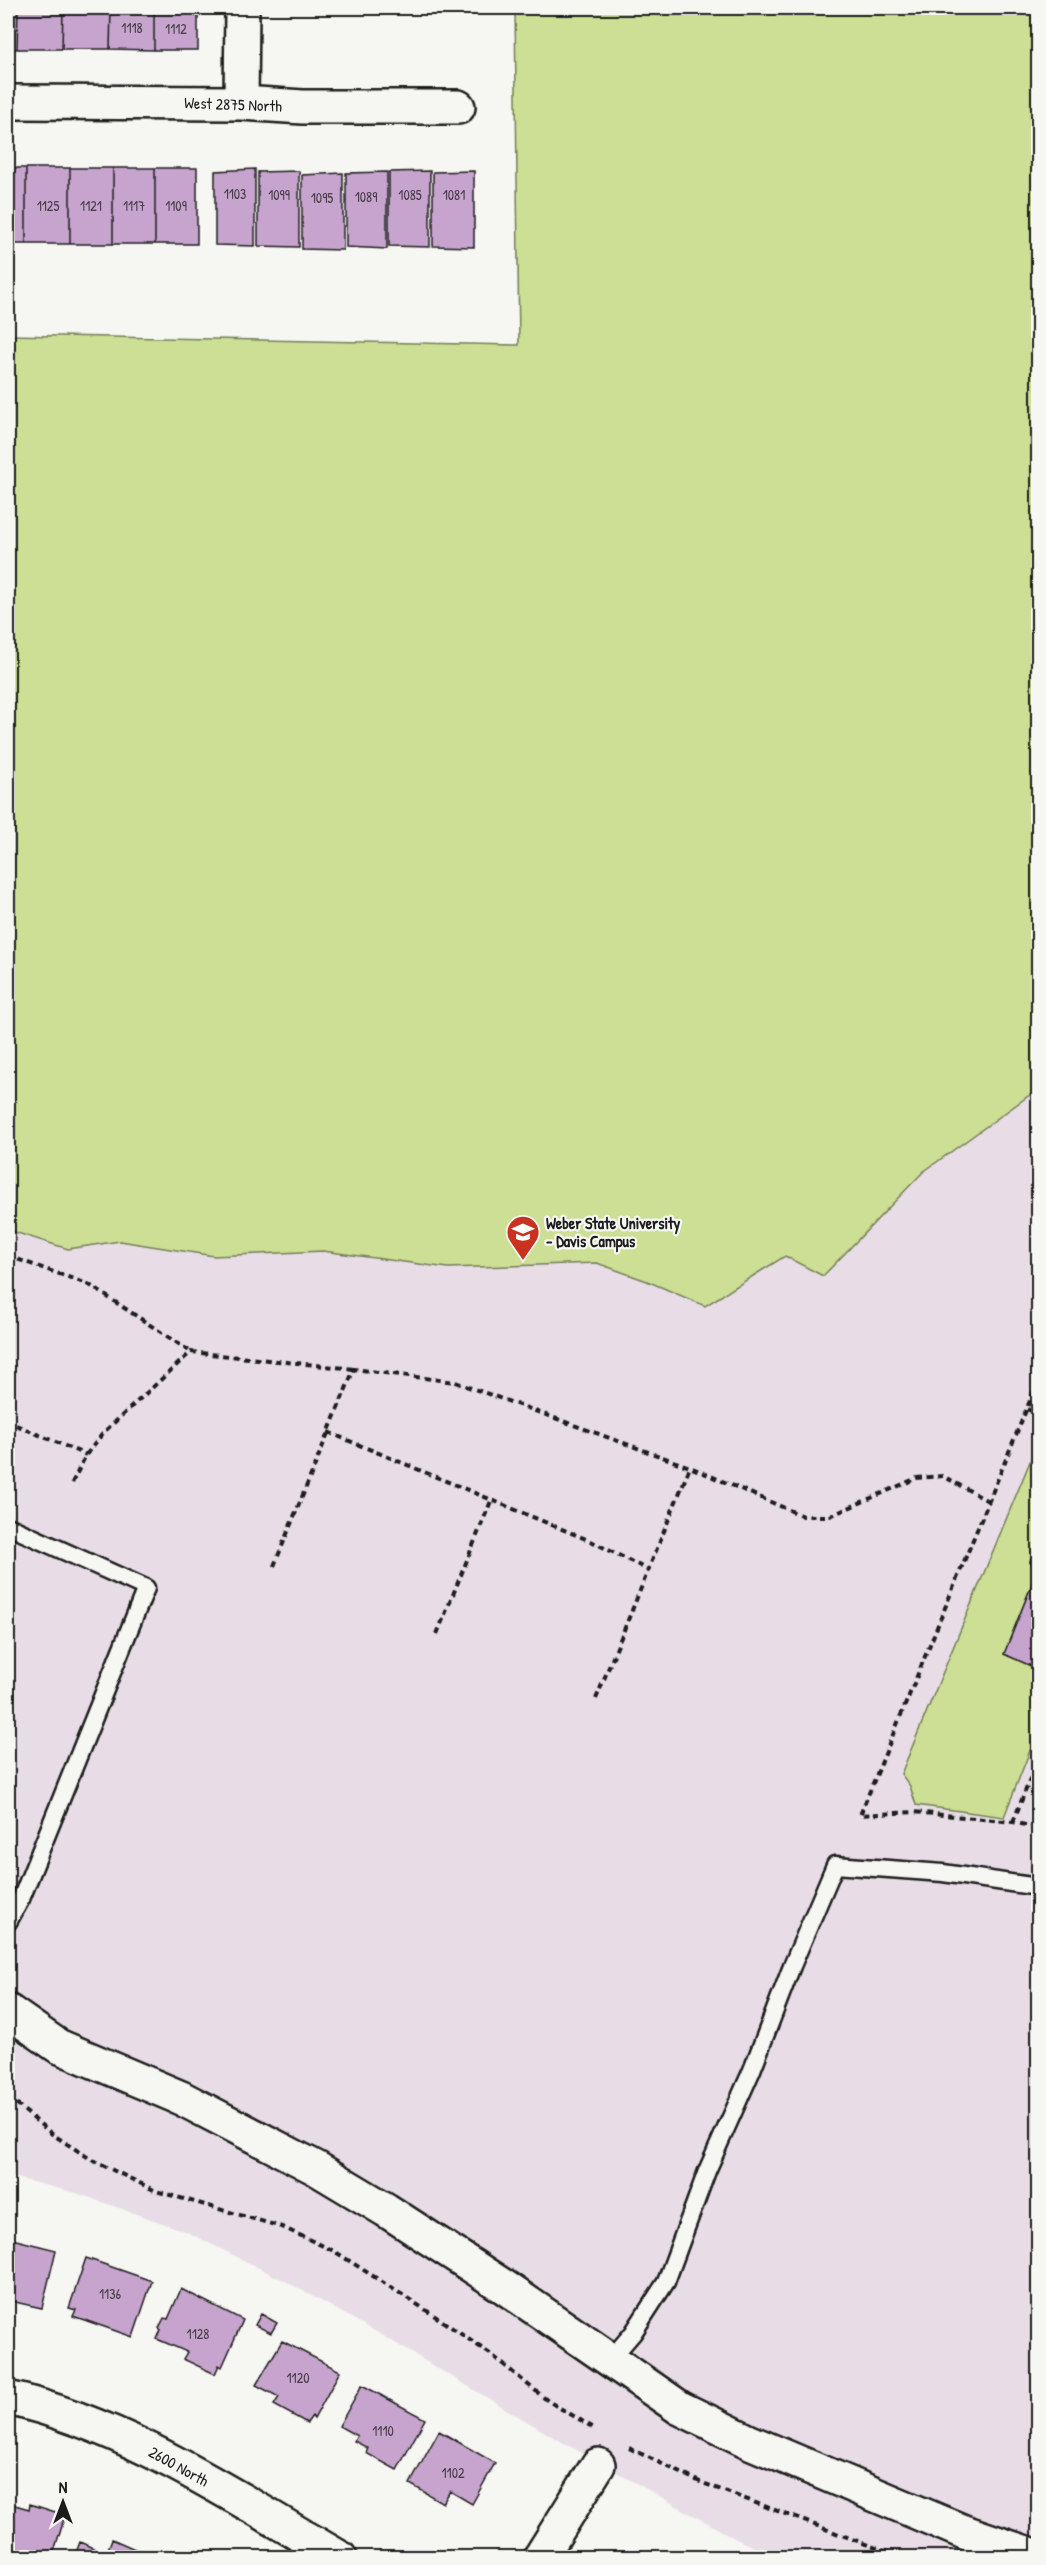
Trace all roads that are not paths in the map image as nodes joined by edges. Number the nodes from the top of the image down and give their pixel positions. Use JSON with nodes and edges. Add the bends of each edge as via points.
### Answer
{"nodes":[{"id":1,"x":242,"y":8,"type":"edge"},
{"id":2,"x":8,"y":102,"type":"edge"},
{"id":3,"x":242,"y":103,"type":"junction"},
{"id":4,"x":458,"y":107,"type":"dead end"},
{"id":5,"x":8,"y":1526,"type":"edge"},
{"id":6,"x":1038,"y":1887,"type":"edge"},
{"id":7,"x":8,"y":1922,"type":"edge"},
{"id":8,"x":8,"y":2011,"type":"edge"},
{"id":9,"x":609,"y":2361,"type":"junction"},
{"id":10,"x":8,"y":2398,"type":"edge"},
{"id":11,"x":598,"y":2465,"type":"dead end"},
{"id":12,"x":1038,"y":2557,"type":"edge"},
{"id":13,"x":340,"y":2558,"type":"edge"},
{"id":14,"x":540,"y":2558,"type":"edge"}],
"edges":[{"from":1,"to":3,"type":"street"},
{"from":2,"to":3,"type":"street","name":"West 2875 North"},
{"from":3,"to":4,"type":"street","name":"West 2875 North"},
{"from":5,"to":7,"type":"lane","via":[[146,1588],[21,1899]]},
{"from":6,"to":9,"type":"lane","via":[[943,1873],[835,1865],[707,2171],[666,2282],[633,2333]]},
{"from":8,"to":9,"type":"street","via":[[58,2046],[181,2098],[316,2168],[506,2288]]},
{"from":9,"to":12,"type":"street","via":[[680,2408],[750,2442],[964,2532]]},
{"from":10,"to":13,"type":"street","name":"2600 North","via":[[48,2407],[149,2449]]},
{"from":11,"to":14,"type":"street"}]}
